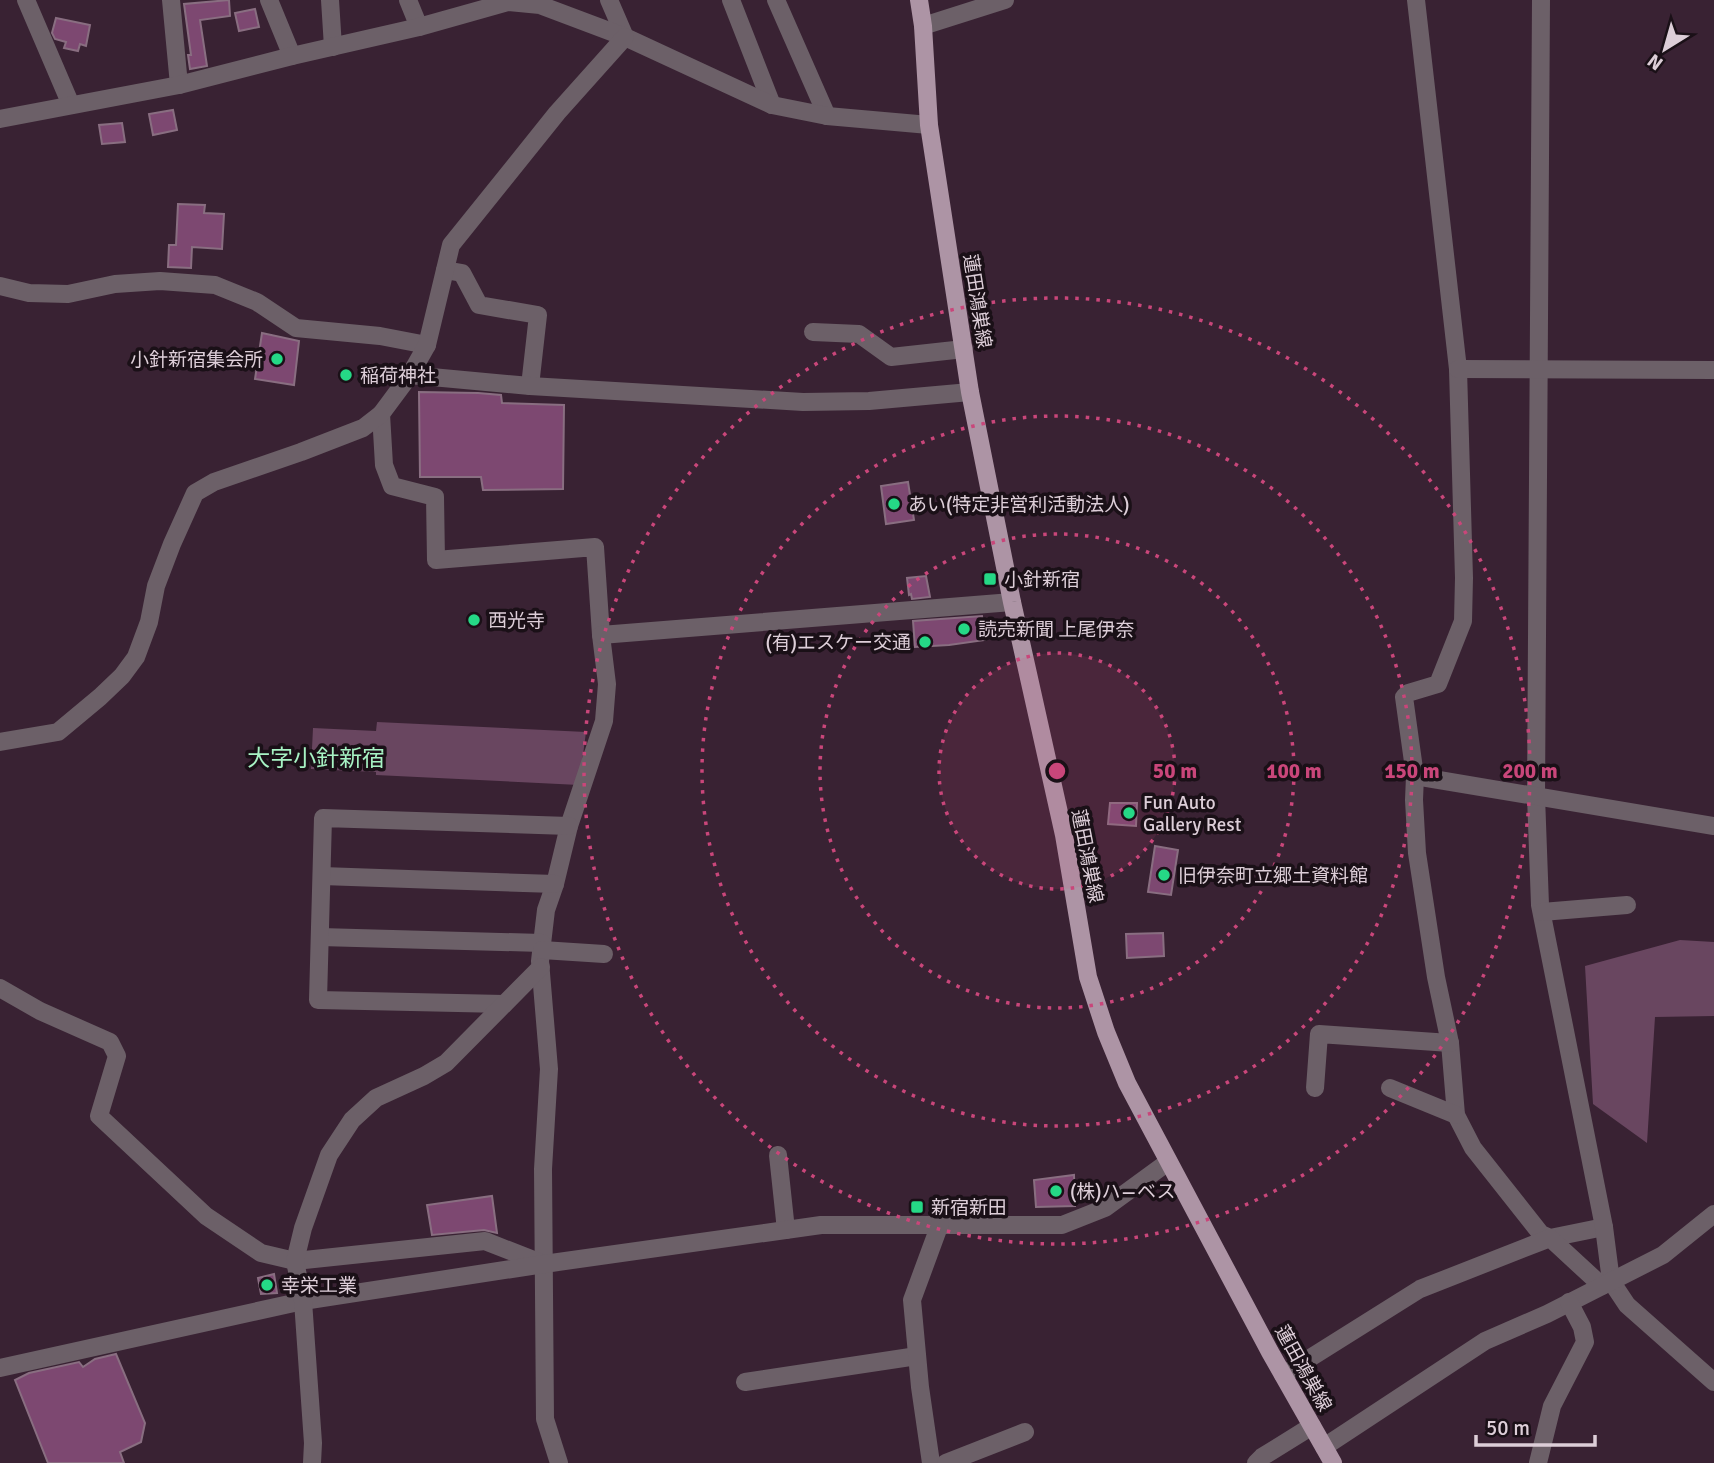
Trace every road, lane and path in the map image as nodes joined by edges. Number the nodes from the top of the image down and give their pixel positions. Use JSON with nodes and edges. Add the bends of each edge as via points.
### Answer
{"nodes":[{"id":1,"x":26,"y":0,"type":"edge"},
{"id":2,"x":171,"y":0,"type":"edge"},
{"id":3,"x":269,"y":0,"type":"edge"},
{"id":4,"x":330,"y":0,"type":"edge"},
{"id":5,"x":408,"y":0,"type":"edge"},
{"id":6,"x":609,"y":0,"type":"edge"},
{"id":7,"x":731,"y":0,"type":"edge"},
{"id":8,"x":776,"y":0,"type":"edge"},
{"id":9,"x":919,"y":0,"type":"edge"},
{"id":10,"x":1005,"y":0,"type":"edge"},
{"id":11,"x":1416,"y":0,"type":"edge"},
{"id":12,"x":1541,"y":0,"type":"edge"},
{"id":13,"x":923,"y":26,"type":"junction"},
{"id":14,"x":419,"y":27,"type":"junction"},
{"id":15,"x":625,"y":37,"type":"junction"},
{"id":16,"x":333,"y":47,"type":"junction"},
{"id":17,"x":292,"y":56,"type":"junction"},
{"id":18,"x":179,"y":85,"type":"junction"},
{"id":19,"x":772,"y":105,"type":"junction"},
{"id":20,"x":71,"y":106,"type":"junction"},
{"id":21,"x":827,"y":116,"type":"junction"},
{"id":22,"x":0,"y":119,"type":"edge"},
{"id":23,"x":929,"y":125,"type":"junction"},
{"id":24,"x":445,"y":270,"type":"junction"},
{"id":25,"x":0,"y":286,"type":"edge"},
{"id":26,"x":813,"y":332,"type":"dead end"},
{"id":27,"x":427,"y":345,"type":"junction"},
{"id":28,"x":964,"y":349,"type":"junction"},
{"id":29,"x":1458,"y":369,"type":"junction"},
{"id":30,"x":1539,"y":369,"type":"junction"},
{"id":31,"x":1714,"y":370,"type":"edge"},
{"id":32,"x":410,"y":375,"type":"junction"},
{"id":33,"x":530,"y":386,"type":"junction"},
{"id":34,"x":970,"y":392,"type":"junction"},
{"id":35,"x":381,"y":414,"type":"junction"},
{"id":36,"x":1012,"y":602,"type":"junction"},
{"id":37,"x":601,"y":635,"type":"junction"},
{"id":38,"x":0,"y":743,"type":"edge"},
{"id":39,"x":1415,"y":776,"type":"junction"},
{"id":40,"x":1536,"y":796,"type":"junction"},
{"id":41,"x":1714,"y":825,"type":"edge"},
{"id":42,"x":569,"y":826,"type":"junction"},
{"id":43,"x":322,"y":876,"type":"junction"},
{"id":44,"x":555,"y":884,"type":"junction"},
{"id":45,"x":1627,"y":905,"type":"dead end"},
{"id":46,"x":1542,"y":912,"type":"junction"},
{"id":47,"x":320,"y":937,"type":"junction"},
{"id":48,"x":541,"y":953,"type":"junction"},
{"id":49,"x":604,"y":954,"type":"dead end"},
{"id":50,"x":0,"y":988,"type":"edge"},
{"id":51,"x":504,"y":1004,"type":"junction"},
{"id":52,"x":1450,"y":1043,"type":"junction"},
{"id":53,"x":1315,"y":1088,"type":"dead end"},
{"id":54,"x":1390,"y":1088,"type":"dead end"},
{"id":55,"x":1455,"y":1115,"type":"junction"},
{"id":56,"x":778,"y":1155,"type":"dead end"},
{"id":57,"x":1168,"y":1161,"type":"junction"},
{"id":58,"x":1714,"y":1214,"type":"edge"},
{"id":59,"x":940,"y":1224,"type":"junction"},
{"id":60,"x":1604,"y":1227,"type":"junction"},
{"id":61,"x":786,"y":1230,"type":"junction"},
{"id":62,"x":1550,"y":1238,"type":"junction"},
{"id":63,"x":295,"y":1261,"type":"junction"},
{"id":64,"x":544,"y":1264,"type":"junction"},
{"id":65,"x":1606,"y":1283,"type":"junction"},
{"id":66,"x":303,"y":1301,"type":"junction"},
{"id":67,"x":1569,"y":1302,"type":"junction"},
{"id":68,"x":917,"y":1356,"type":"junction"},
{"id":69,"x":0,"y":1368,"type":"edge"},
{"id":70,"x":1283,"y":1375,"type":"junction"},
{"id":71,"x":745,"y":1382,"type":"dead end"},
{"id":72,"x":1714,"y":1382,"type":"edge"},
{"id":73,"x":1312,"y":1426,"type":"junction"},
{"id":74,"x":1025,"y":1432,"type":"dead end"},
{"id":75,"x":1329,"y":1455,"type":"edge"},
{"id":76,"x":312,"y":1463,"type":"edge"},
{"id":77,"x":559,"y":1463,"type":"edge"},
{"id":78,"x":931,"y":1463,"type":"edge"},
{"id":79,"x":946,"y":1463,"type":"edge"},
{"id":80,"x":1256,"y":1463,"type":"edge"},
{"id":81,"x":1538,"y":1463,"type":"edge"}],
"edges":[{"from":1,"to":20,"type":"street"},
{"from":2,"to":18,"type":"street"},
{"from":3,"to":17,"type":"street"},
{"from":4,"to":16,"type":"street"},
{"from":5,"to":14,"type":"street"},
{"from":6,"to":15,"type":"street"},
{"from":7,"to":19,"type":"street"},
{"from":8,"to":21,"type":"street"},
{"from":9,"to":13,"type":"main road","name":"蓮田鴻巣線"},
{"from":10,"to":13,"type":"street"},
{"from":11,"to":29,"type":"street"},
{"from":12,"to":30,"type":"street"},
{"from":13,"to":23,"type":"main road","name":"蓮田鴻巣線"},
{"from":14,"to":15,"type":"street","via":[[508,2],[540,5]]},
{"from":14,"to":16,"type":"street"},
{"from":15,"to":19,"type":"street"},
{"from":15,"to":24,"type":"street","via":[[557,113],[452,245]]},
{"from":16,"to":17,"type":"street"},
{"from":17,"to":18,"type":"street"},
{"from":18,"to":20,"type":"street"},
{"from":19,"to":21,"type":"street"},
{"from":20,"to":22,"type":"street"},
{"from":21,"to":23,"type":"street"},
{"from":23,"to":28,"type":"main road","name":"蓮田鴻巣線"},
{"from":24,"to":27,"type":"street"},
{"from":24,"to":33,"type":"street","via":[[462,273],[479,305],[538,315]]},
{"from":25,"to":27,"type":"street","via":[[29,293],[68,294],[160,281],[215,285],[257,302],[296,328]]},
{"from":26,"to":28,"type":"street","via":[[859,334],[891,357]]},
{"from":27,"to":32,"type":"street"},
{"from":28,"to":34,"type":"main road","name":"蓮田鴻巣線"},
{"from":29,"to":30,"type":"street"},
{"from":29,"to":39,"type":"street","via":[[1463,621],[1438,684],[1404,697]]},
{"from":30,"to":31,"type":"street"},
{"from":30,"to":40,"type":"street"},
{"from":32,"to":33,"type":"street"},
{"from":32,"to":35,"type":"street"},
{"from":33,"to":34,"type":"street","via":[[803,402]]},
{"from":34,"to":36,"type":"main road","name":"蓮田鴻巣線"},
{"from":35,"to":37,"type":"street","via":[[384,465],[392,485],[435,497],[436,560],[595,547]]},
{"from":35,"to":38,"type":"street","via":[[363,428],[195,493],[156,586],[136,657],[122,676],[58,732]]},
{"from":36,"to":37,"type":"street"},
{"from":36,"to":57,"type":"main road","name":"蓮田鴻巣線","via":[[1064,835],[1088,977],[1127,1083]]},
{"from":37,"to":42,"type":"street","via":[[607,684],[604,721]]},
{"from":39,"to":40,"type":"street"},
{"from":39,"to":52,"type":"street","via":[[1417,853]]},
{"from":40,"to":41,"type":"street"},
{"from":40,"to":46,"type":"street"},
{"from":42,"to":43,"type":"street","via":[[323,818]]},
{"from":42,"to":44,"type":"street"},
{"from":43,"to":44,"type":"street"},
{"from":43,"to":47,"type":"street"},
{"from":44,"to":48,"type":"street","via":[[546,910]]},
{"from":45,"to":46,"type":"street"},
{"from":46,"to":60,"type":"street"},
{"from":47,"to":48,"type":"street"},
{"from":47,"to":51,"type":"street","via":[[318,1000]]},
{"from":48,"to":49,"type":"street"},
{"from":48,"to":51,"type":"street"},
{"from":48,"to":64,"type":"street","via":[[549,1069]]},
{"from":50,"to":63,"type":"street","via":[[110,1042],[117,1056],[99,1116],[206,1216],[261,1253]]},
{"from":51,"to":63,"type":"street","via":[[446,1063],[376,1098],[352,1120],[330,1155]]},
{"from":52,"to":53,"type":"street","via":[[1319,1034]]},
{"from":52,"to":55,"type":"street"},
{"from":54,"to":55,"type":"street"},
{"from":55,"to":62,"type":"street","via":[[1473,1148],[1541,1234]]},
{"from":56,"to":61,"type":"street"},
{"from":57,"to":59,"type":"street","via":[[1105,1208],[1062,1225]]},
{"from":57,"to":70,"type":"main road","name":"蓮田鴻巣線"},
{"from":58,"to":65,"type":"street","via":[[1663,1255]]},
{"from":59,"to":61,"type":"street","via":[[821,1225]]},
{"from":59,"to":68,"type":"street","via":[[912,1300]]},
{"from":60,"to":62,"type":"street"},
{"from":60,"to":65,"type":"street"},
{"from":61,"to":64,"type":"street"},
{"from":62,"to":65,"type":"street"},
{"from":62,"to":70,"type":"street","via":[[1420,1289]]},
{"from":63,"to":64,"type":"street","via":[[485,1241]]},
{"from":63,"to":66,"type":"street"},
{"from":64,"to":66,"type":"street"},
{"from":64,"to":77,"type":"street","via":[[545,1419]]},
{"from":65,"to":67,"type":"street"},
{"from":65,"to":72,"type":"street"},
{"from":66,"to":69,"type":"street"},
{"from":66,"to":76,"type":"street"},
{"from":67,"to":75,"type":"street","via":[[1485,1341]]},
{"from":67,"to":81,"type":"street","via":[[1586,1342],[1552,1406]]},
{"from":68,"to":71,"type":"street"},
{"from":68,"to":78,"type":"street"},
{"from":70,"to":73,"type":"main road","name":"蓮田鴻巣線"},
{"from":73,"to":75,"type":"main road","name":"蓮田鴻巣線"},
{"from":73,"to":80,"type":"street"},
{"from":74,"to":79,"type":"street"}]}
